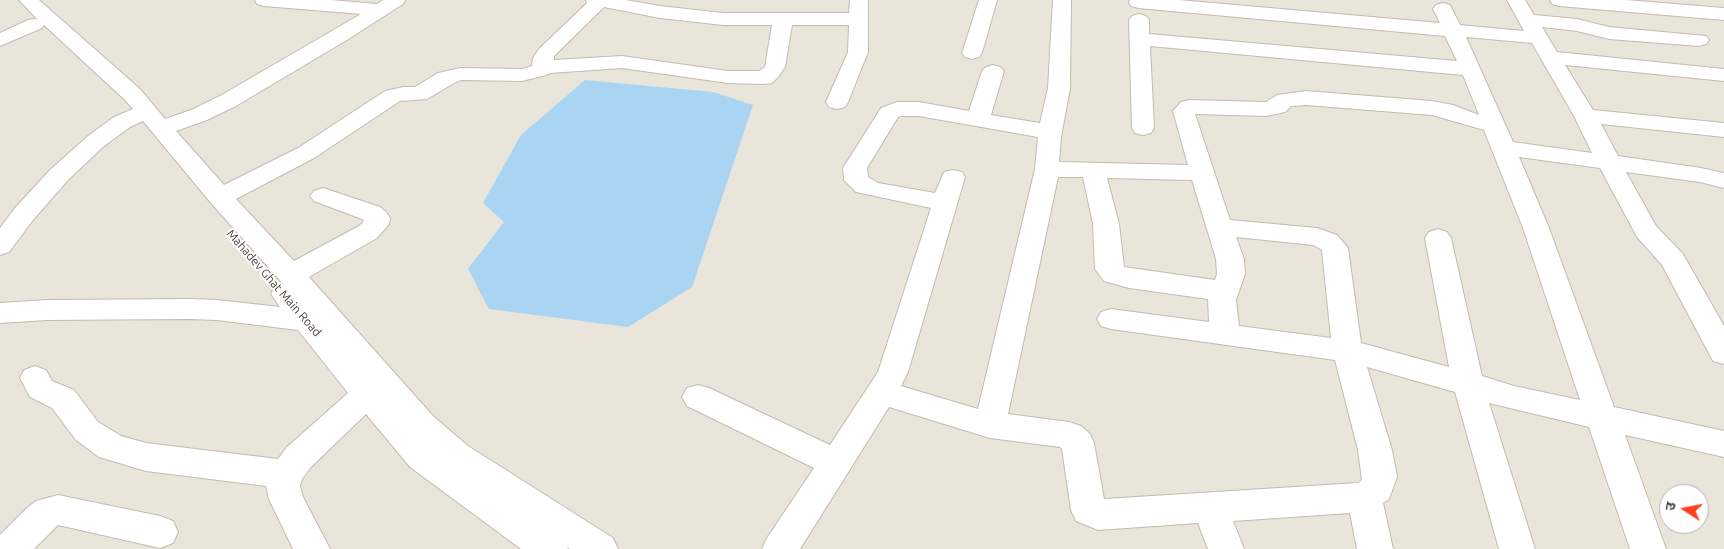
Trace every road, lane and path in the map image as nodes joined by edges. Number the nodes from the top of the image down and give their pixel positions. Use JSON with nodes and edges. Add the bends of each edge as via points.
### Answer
{"nodes":[{"id":1,"x":11,"y":0,"type":"edge"},
{"id":2,"x":264,"y":0,"type":"edge"},
{"id":3,"x":595,"y":0,"type":"edge"},
{"id":4,"x":600,"y":0,"type":"edge"},
{"id":5,"x":988,"y":0,"type":"edge"},
{"id":6,"x":1062,"y":0,"type":"edge"},
{"id":7,"x":1559,"y":0,"type":"edge"},
{"id":8,"x":1710,"y":0,"type":"edge"},
{"id":9,"x":1138,"y":1,"type":"edge"},
{"id":10,"x":1182,"y":3,"type":"edge"},
{"id":11,"x":388,"y":5,"type":"edge"},
{"id":12,"x":859,"y":10,"type":"edge"},
{"id":13,"x":32,"y":12,"type":"edge"},
{"id":14,"x":1724,"y":13,"type":"edge"},
{"id":15,"x":783,"y":20,"type":"junction"},
{"id":16,"x":1449,"y":20,"type":"junction"},
{"id":17,"x":1533,"y":29,"type":"edge"},
{"id":18,"x":1639,"y":30,"type":"junction"},
{"id":19,"x":1140,"y":39,"type":"junction"},
{"id":20,"x":0,"y":40,"type":"edge"},
{"id":21,"x":1699,"y":40,"type":"dead end"},
{"id":22,"x":1182,"y":43,"type":"junction"},
{"id":23,"x":972,"y":53,"type":"dead end"},
{"id":24,"x":544,"y":67,"type":"junction"},
{"id":25,"x":1471,"y":69,"type":"junction"},
{"id":26,"x":1665,"y":69,"type":"junction"},
{"id":27,"x":993,"y":71,"type":"dead end"},
{"id":28,"x":1724,"y":75,"type":"edge"},
{"id":29,"x":838,"y":102,"type":"dead end"},
{"id":30,"x":1585,"y":116,"type":"junction"},
{"id":31,"x":146,"y":119,"type":"junction"},
{"id":32,"x":978,"y":119,"type":"junction"},
{"id":33,"x":1143,"y":128,"type":"dead end"},
{"id":34,"x":1724,"y":130,"type":"edge"},
{"id":35,"x":1051,"y":132,"type":"junction"},
{"id":36,"x":1498,"y":136,"type":"junction"},
{"id":37,"x":1610,"y":162,"type":"junction"},
{"id":38,"x":1047,"y":169,"type":"junction"},
{"id":39,"x":1093,"y":170,"type":"junction"},
{"id":40,"x":1202,"y":173,"type":"junction"},
{"id":41,"x":1724,"y":181,"type":"edge"},
{"id":42,"x":323,"y":196,"type":"dead end"},
{"id":43,"x":220,"y":197,"type":"junction"},
{"id":44,"x":1220,"y":227,"type":"junction"},
{"id":45,"x":1438,"y":238,"type":"dead end"},
{"id":46,"x":0,"y":246,"type":"edge"},
{"id":47,"x":291,"y":275,"type":"junction"},
{"id":48,"x":1226,"y":291,"type":"junction"},
{"id":49,"x":0,"y":313,"type":"edge"},
{"id":50,"x":1111,"y":319,"type":"dead end"},
{"id":51,"x":307,"y":321,"type":"junction"},
{"id":52,"x":1225,"y":335,"type":"junction"},
{"id":53,"x":1347,"y":351,"type":"junction"},
{"id":54,"x":1723,"y":351,"type":"edge"},
{"id":55,"x":35,"y":378,"type":"dead end"},
{"id":56,"x":1468,"y":384,"type":"junction"},
{"id":57,"x":882,"y":393,"type":"junction"},
{"id":58,"x":367,"y":394,"type":"junction"},
{"id":59,"x":698,"y":396,"type":"dead end"},
{"id":60,"x":1604,"y":418,"type":"junction"},
{"id":61,"x":990,"y":425,"type":"junction"},
{"id":62,"x":1724,"y":444,"type":"edge"},
{"id":63,"x":836,"y":463,"type":"junction"},
{"id":64,"x":286,"y":474,"type":"junction"},
{"id":65,"x":1364,"y":497,"type":"junction"},
{"id":66,"x":1210,"y":508,"type":"junction"},
{"id":67,"x":160,"y":532,"type":"dead end"},
{"id":68,"x":10,"y":549,"type":"edge"},
{"id":69,"x":312,"y":549,"type":"edge"},
{"id":70,"x":550,"y":549,"type":"edge"},
{"id":71,"x":600,"y":549,"type":"edge"},
{"id":72,"x":780,"y":549,"type":"edge"},
{"id":73,"x":1226,"y":549,"type":"edge"},
{"id":74,"x":1375,"y":549,"type":"edge"},
{"id":75,"x":1517,"y":549,"type":"edge"},
{"id":76,"x":1648,"y":549,"type":"edge"}],
"edges":[{"from":1,"to":13,"type":"street"},
{"from":2,"to":11,"type":"street"},
{"from":3,"to":4,"type":"street"},
{"from":4,"to":15,"type":"street","via":[[699,17]]},
{"from":4,"to":24,"type":"street","via":[[546,53]]},
{"from":5,"to":23,"type":"street"},
{"from":6,"to":35,"type":"street","via":[[1059,88]]},
{"from":7,"to":14,"type":"street"},
{"from":8,"to":14,"type":"street"},
{"from":9,"to":10,"type":"street"},
{"from":9,"to":19,"type":"street"},
{"from":10,"to":16,"type":"street"},
{"from":10,"to":22,"type":"street"},
{"from":11,"to":31,"type":"street","via":[[199,115]]},
{"from":12,"to":15,"type":"street"},
{"from":12,"to":29,"type":"street","via":[[860,39],[856,61]]},
{"from":13,"to":20,"type":"street"},
{"from":13,"to":31,"type":"street","via":[[132,94]]},
{"from":15,"to":24,"type":"street","via":[[775,67],[764,78],[728,77],[622,62]]},
{"from":16,"to":17,"type":"street"},
{"from":16,"to":25,"type":"street"},
{"from":17,"to":18,"type":"street","via":[[1577,25],[1609,33]]},
{"from":17,"to":26,"type":"street"},
{"from":17,"to":30,"type":"street"},
{"from":18,"to":21,"type":"street"},
{"from":18,"to":26,"type":"street"},
{"from":19,"to":22,"type":"street"},
{"from":19,"to":33,"type":"street"},
{"from":22,"to":25,"type":"street"},
{"from":24,"to":43,"type":"street","via":[[522,75],[484,73],[453,76],[426,92],[393,96],[306,153]]},
{"from":25,"to":36,"type":"street"},
{"from":26,"to":28,"type":"street"},
{"from":27,"to":32,"type":"street"},
{"from":30,"to":34,"type":"street"},
{"from":30,"to":37,"type":"street"},
{"from":31,"to":43,"type":"street"},
{"from":31,"to":46,"type":"street","via":[[110,129],[59,175]]},
{"from":31,"to":51,"type":"street","name":"Mahadev Ghat Main Road"},
{"from":32,"to":35,"type":"street"},
{"from":32,"to":57,"type":"street","via":[[920,109],[897,109],[885,117],[854,168],[856,180],[865,187],[949,190],[893,372]]},
{"from":35,"to":38,"type":"street"},
{"from":36,"to":37,"type":"street"},
{"from":36,"to":40,"type":"street","via":[[1466,119],[1432,108],[1306,98],[1285,100],[1278,107],[1266,109],[1189,107],[1184,116]]},
{"from":36,"to":60,"type":"street","via":[[1536,228]]},
{"from":37,"to":41,"type":"street"},
{"from":37,"to":54,"type":"street","via":[[1646,230],[1674,260]]},
{"from":38,"to":39,"type":"street"},
{"from":38,"to":61,"type":"street"},
{"from":39,"to":40,"type":"street"},
{"from":39,"to":48,"type":"street","via":[[1106,224],[1110,269],[1114,274],[1129,279]]},
{"from":40,"to":44,"type":"street"},
{"from":42,"to":47,"type":"street","via":[[371,213],[377,218],[376,224],[368,232]]},
{"from":43,"to":47,"type":"street"},
{"from":44,"to":48,"type":"street","via":[[1230,259],[1231,274]]},
{"from":44,"to":53,"type":"street","via":[[1328,241],[1335,248]]},
{"from":45,"to":56,"type":"street"},
{"from":47,"to":71,"type":"street","via":[[422,425],[456,456]]},
{"from":48,"to":52,"type":"street","via":[[1222,300]]},
{"from":49,"to":51,"type":"street","via":[[190,309]]},
{"from":50,"to":52,"type":"street"},
{"from":51,"to":58,"type":"street","name":"Mahadev Ghat Main Road"},
{"from":52,"to":53,"type":"street"},
{"from":53,"to":56,"type":"street"},
{"from":53,"to":65,"type":"street","via":[[1380,477],[1377,489]]},
{"from":55,"to":64,"type":"street","via":[[41,389],[63,399],[87,431],[112,447],[146,457]]},
{"from":56,"to":60,"type":"street"},
{"from":56,"to":75,"type":"street"},
{"from":57,"to":61,"type":"street"},
{"from":57,"to":63,"type":"street"},
{"from":58,"to":64,"type":"street","via":[[299,457]]},
{"from":58,"to":70,"type":"street","name":"Mahadev Ghat Main Road","via":[[428,461]]},
{"from":59,"to":63,"type":"street"},
{"from":60,"to":62,"type":"street"},
{"from":60,"to":76,"type":"street"},
{"from":61,"to":66,"type":"street","via":[[1069,435],[1078,442],[1088,510],[1098,515]]},
{"from":63,"to":72,"type":"street"},
{"from":64,"to":69,"type":"street","via":[[283,486],[286,499]]},
{"from":65,"to":66,"type":"street"},
{"from":65,"to":74,"type":"street"},
{"from":66,"to":73,"type":"street"},
{"from":67,"to":68,"type":"street","via":[[58,510],[38,519]]}]}
